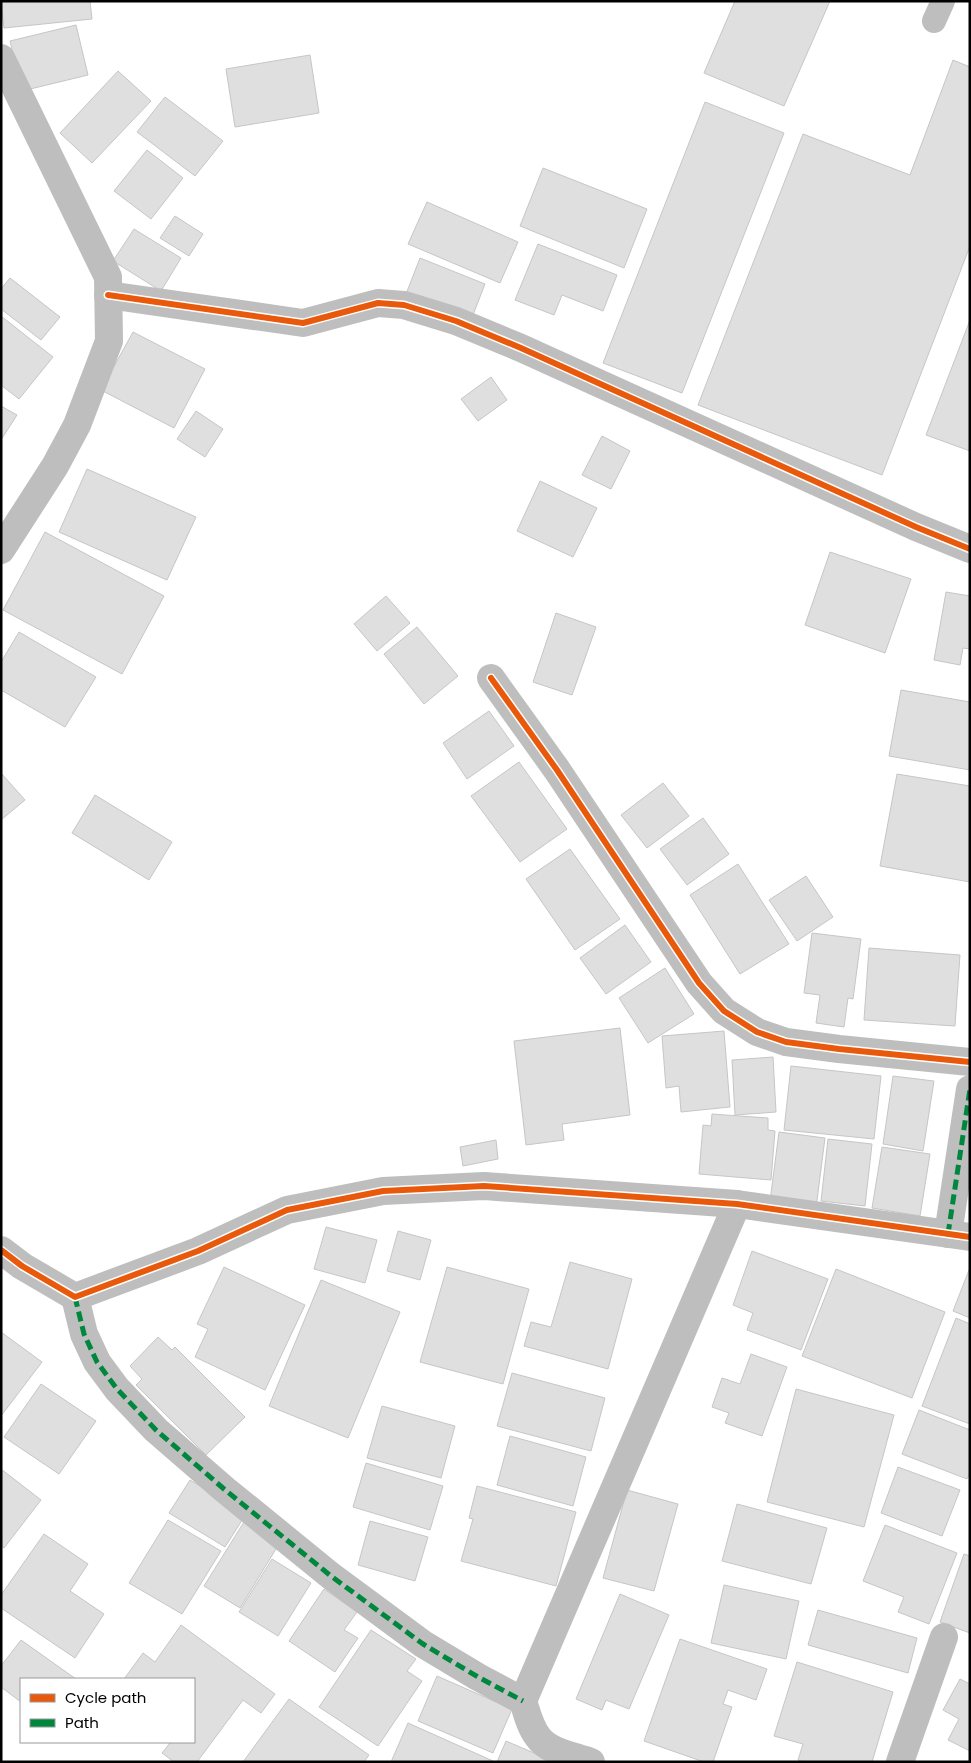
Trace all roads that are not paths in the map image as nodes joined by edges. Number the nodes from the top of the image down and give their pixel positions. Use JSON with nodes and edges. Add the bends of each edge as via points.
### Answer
{"nodes":[{"id":1,"x":1,"y":58,"type":"edge"},
{"id":2,"x":108,"y":295,"type":"junction"},
{"id":3,"x":970,"y":549,"type":"edge"},
{"id":4,"x":1,"y":550,"type":"edge"},
{"id":5,"x":491,"y":678,"type":"dead end"},
{"id":6,"x":970,"y":1062,"type":"edge"},
{"id":7,"x":970,"y":1089,"type":"edge"},
{"id":8,"x":737,"y":1204,"type":"junction"},
{"id":9,"x":959,"y":1235,"type":"edge"},
{"id":10,"x":1,"y":1250,"type":"edge"},
{"id":11,"x":75,"y":1297,"type":"junction"},
{"id":12,"x":944,"y":1637,"type":"dead end"},
{"id":13,"x":523,"y":1701,"type":"junction"},
{"id":14,"x":591,"y":1762,"type":"edge"},
{"id":15,"x":900,"y":1762,"type":"edge"}],
"edges":[{"from":1,"to":2,"type":"street","via":[[108,276]]},
{"from":2,"to":3,"type":"street","via":[[303,323],[378,303],[404,305],[456,321],[521,348],[916,528]]},
{"from":2,"to":4,"type":"street","via":[[109,341],[77,425],[55,466]]},
{"from":5,"to":6,"type":"street","via":[[557,770],[699,982],[724,1012],[757,1032],[786,1042]]},
{"from":7,"to":9,"type":"street"},
{"from":8,"to":9,"type":"street"},
{"from":8,"to":11,"type":"street","via":[[484,1186],[383,1191],[287,1210],[198,1251]]},
{"from":8,"to":13,"type":"street"},
{"from":10,"to":11,"type":"street"},
{"from":11,"to":13,"type":"street","via":[[84,1334],[97,1362],[117,1389],[156,1430],[224,1489],[423,1644]]},
{"from":12,"to":15,"type":"street"},
{"from":13,"to":14,"type":"street","via":[[539,1739],[549,1747]]}]}
